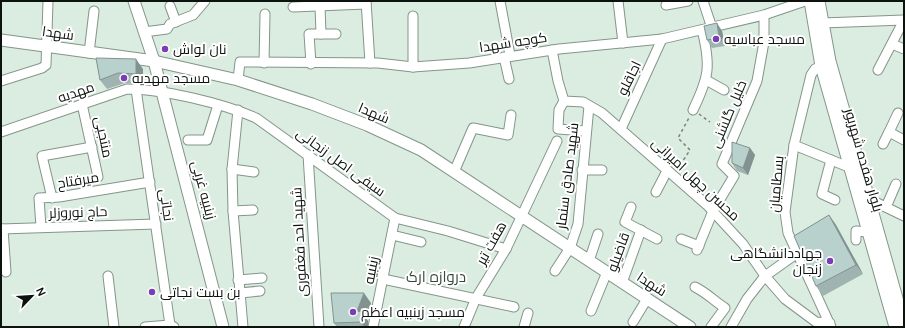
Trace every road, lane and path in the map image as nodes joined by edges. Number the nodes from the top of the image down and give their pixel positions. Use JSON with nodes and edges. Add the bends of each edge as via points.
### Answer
{"nodes":[{"id":1,"x":48,"y":1,"type":"edge"},
{"id":2,"x":134,"y":1,"type":"edge"},
{"id":3,"x":205,"y":1,"type":"edge"},
{"id":4,"x":500,"y":1,"type":"edge"},
{"id":5,"x":618,"y":1,"type":"edge"},
{"id":6,"x":688,"y":1,"type":"edge"},
{"id":7,"x":703,"y":1,"type":"edge"},
{"id":8,"x":805,"y":1,"type":"edge"},
{"id":9,"x":810,"y":1,"type":"edge"},
{"id":10,"x":819,"y":1,"type":"edge"},
{"id":11,"x":366,"y":2,"type":"edge"},
{"id":12,"x":307,"y":4,"type":"edge"},
{"id":13,"x":666,"y":5,"type":"dead end"},
{"id":14,"x":170,"y":6,"type":"dead end"},
{"id":15,"x":320,"y":6,"type":"junction"},
{"id":16,"x":293,"y":7,"type":"dead end"},
{"id":17,"x":94,"y":11,"type":"dead end"},
{"id":18,"x":265,"y":14,"type":"dead end"},
{"id":19,"x":764,"y":15,"type":"junction"},
{"id":20,"x":413,"y":16,"type":"dead end"},
{"id":21,"x":904,"y":20,"type":"edge"},
{"id":22,"x":176,"y":22,"type":"junction"},
{"id":23,"x":822,"y":23,"type":"junction"},
{"id":24,"x":712,"y":28,"type":"junction"},
{"id":25,"x":702,"y":30,"type":"junction"},
{"id":26,"x":144,"y":32,"type":"junction"},
{"id":27,"x":321,"y":34,"type":"junction"},
{"id":28,"x":336,"y":34,"type":"dead end"},
{"id":29,"x":662,"y":39,"type":"junction"},
{"id":30,"x":1,"y":40,"type":"edge"},
{"id":31,"x":622,"y":43,"type":"junction"},
{"id":32,"x":892,"y":44,"type":"junction"},
{"id":33,"x":46,"y":47,"type":"junction"},
{"id":34,"x":904,"y":49,"type":"edge"},
{"id":35,"x":552,"y":50,"type":"junction"},
{"id":36,"x":89,"y":53,"type":"junction"},
{"id":37,"x":507,"y":56,"type":"junction"},
{"id":38,"x":154,"y":61,"type":"junction"},
{"id":39,"x":264,"y":63,"type":"junction"},
{"id":40,"x":370,"y":63,"type":"junction"},
{"id":41,"x":311,"y":64,"type":"junction"},
{"id":42,"x":825,"y":64,"type":"junction"},
{"id":43,"x":414,"y":67,"type":"junction"},
{"id":44,"x":878,"y":70,"type":"dead end"},
{"id":45,"x":509,"y":79,"type":"dead end"},
{"id":46,"x":238,"y":80,"type":"junction"},
{"id":47,"x":706,"y":80,"type":"junction"},
{"id":48,"x":1,"y":81,"type":"edge"},
{"id":49,"x":136,"y":89,"type":"junction"},
{"id":50,"x":724,"y":90,"type":"dead end"},
{"id":51,"x":162,"y":93,"type":"junction"},
{"id":52,"x":564,"y":101,"type":"junction"},
{"id":53,"x":82,"y":104,"type":"junction"},
{"id":54,"x":218,"y":105,"type":"junction"},
{"id":55,"x":589,"y":106,"type":"junction"},
{"id":56,"x":238,"y":110,"type":"junction"},
{"id":57,"x":693,"y":110,"type":"junction"},
{"id":58,"x":898,"y":113,"type":"dead end"},
{"id":59,"x":511,"y":114,"type":"dead end"},
{"id":60,"x":710,"y":122,"type":"dead end"},
{"id":61,"x":621,"y":129,"type":"junction"},
{"id":62,"x":586,"y":131,"type":"junction"},
{"id":63,"x":1,"y":132,"type":"edge"},
{"id":64,"x":889,"y":132,"type":"junction"},
{"id":65,"x":188,"y":140,"type":"dead end"},
{"id":66,"x":904,"y":140,"type":"edge"},
{"id":67,"x":557,"y":141,"type":"dead end"},
{"id":68,"x":883,"y":144,"type":"dead end"},
{"id":69,"x":794,"y":145,"type":"junction"},
{"id":70,"x":92,"y":146,"type":"junction"},
{"id":71,"x":308,"y":155,"type":"junction"},
{"id":72,"x":831,"y":160,"type":"junction"},
{"id":73,"x":851,"y":168,"type":"junction"},
{"id":74,"x":232,"y":169,"type":"junction"},
{"id":75,"x":582,"y":170,"type":"junction"},
{"id":76,"x":602,"y":170,"type":"dead end"},
{"id":77,"x":254,"y":172,"type":"dead end"},
{"id":78,"x":454,"y":172,"type":"junction"},
{"id":79,"x":670,"y":174,"type":"junction"},
{"id":80,"x":98,"y":176,"type":"dead end"},
{"id":81,"x":150,"y":182,"type":"junction"},
{"id":82,"x":896,"y":184,"type":"dead end"},
{"id":83,"x":656,"y":192,"type":"dead end"},
{"id":84,"x":52,"y":198,"type":"junction"},
{"id":85,"x":869,"y":199,"type":"junction"},
{"id":86,"x":835,"y":200,"type":"dead end"},
{"id":87,"x":631,"y":207,"type":"dead end"},
{"id":88,"x":886,"y":207,"type":"junction"},
{"id":89,"x":253,"y":210,"type":"dead end"},
{"id":90,"x":233,"y":211,"type":"junction"},
{"id":91,"x":713,"y":212,"type":"junction"},
{"id":92,"x":522,"y":216,"type":"junction"},
{"id":93,"x":904,"y":216,"type":"edge"},
{"id":94,"x":395,"y":218,"type":"junction"},
{"id":95,"x":156,"y":224,"type":"junction"},
{"id":96,"x":41,"y":228,"type":"junction"},
{"id":97,"x":2,"y":229,"type":"edge"},
{"id":98,"x":641,"y":230,"type":"junction"},
{"id":99,"x":869,"y":232,"type":"junction"},
{"id":100,"x":598,"y":234,"type":"dead end"},
{"id":101,"x":392,"y":235,"type":"junction"},
{"id":102,"x":657,"y":239,"type":"dead end"},
{"id":103,"x":681,"y":239,"type":"dead end"},
{"id":104,"x":856,"y":240,"type":"dead end"},
{"id":105,"x":421,"y":242,"type":"dead end"},
{"id":106,"x":570,"y":248,"type":"junction"},
{"id":107,"x":506,"y":249,"type":"junction"},
{"id":108,"x":796,"y":254,"type":"junction"},
{"id":109,"x":589,"y":261,"type":"junction"},
{"id":110,"x":555,"y":271,"type":"dead end"},
{"id":111,"x":6,"y":272,"type":"dead end"},
{"id":112,"x":607,"y":272,"type":"junction"},
{"id":113,"x":108,"y":276,"type":"dead end"},
{"id":114,"x":765,"y":276,"type":"junction"},
{"id":115,"x":262,"y":278,"type":"dead end"},
{"id":116,"x":383,"y":279,"type":"junction"},
{"id":117,"x":238,"y":280,"type":"junction"},
{"id":118,"x":622,"y":283,"type":"junction"},
{"id":119,"x":695,"y":287,"type":"dead end"},
{"id":120,"x":260,"y":291,"type":"dead end"},
{"id":121,"x":240,"y":294,"type":"junction"},
{"id":122,"x":476,"y":298,"type":"junction"},
{"id":123,"x":647,"y":299,"type":"junction"},
{"id":124,"x":514,"y":307,"type":"dead end"},
{"id":125,"x":591,"y":311,"type":"dead end"},
{"id":126,"x":528,"y":313,"type":"dead end"},
{"id":127,"x":633,"y":322,"type":"dead end"},
{"id":128,"x":904,"y":323,"type":"edge"},
{"id":129,"x":819,"y":325,"type":"edge"},
{"id":130,"x":830,"y":325,"type":"edge"},
{"id":131,"x":172,"y":326,"type":"edge"},
{"id":132,"x":114,"y":327,"type":"edge"},
{"id":133,"x":145,"y":327,"type":"edge"},
{"id":134,"x":223,"y":327,"type":"edge"},
{"id":135,"x":243,"y":327,"type":"edge"},
{"id":136,"x":319,"y":327,"type":"edge"},
{"id":137,"x":373,"y":327,"type":"edge"},
{"id":138,"x":464,"y":327,"type":"edge"},
{"id":139,"x":524,"y":327,"type":"edge"},
{"id":140,"x":690,"y":327,"type":"edge"},
{"id":141,"x":711,"y":327,"type":"edge"},
{"id":142,"x":731,"y":327,"type":"edge"},
{"id":143,"x":895,"y":327,"type":"edge"}],
"edges":[{"from":1,"to":33,"type":"street"},
{"from":2,"to":26,"type":"main road","name":"زینبیه غربی"},
{"from":3,"to":22,"type":"street","via":[[193,15]]},
{"from":4,"to":37,"type":"street"},
{"from":5,"to":31,"type":"street"},
{"from":6,"to":13,"type":"street"},
{"from":7,"to":24,"type":"street"},
{"from":8,"to":19,"type":"street","name":"کوچه شهدا"},
{"from":9,"to":42,"type":"main road","name":"بلوار هفده شهریور"},
{"from":10,"to":23,"type":"main road","name":"بلوار هفده شهریور"},
{"from":11,"to":15,"type":"street"},
{"from":11,"to":40,"type":"street"},
{"from":12,"to":15,"type":"street"},
{"from":12,"to":16,"type":"street"},
{"from":14,"to":22,"type":"street"},
{"from":15,"to":27,"type":"street"},
{"from":17,"to":36,"type":"street"},
{"from":18,"to":39,"type":"street"},
{"from":19,"to":24,"type":"street","name":"کوچه شهدا"},
{"from":19,"to":91,"type":"street","name":"خلیل گلشنی","via":[[764,42],[757,81],[722,164],[734,176]]},
{"from":20,"to":43,"type":"street"},
{"from":21,"to":23,"type":"street"},
{"from":21,"to":32,"type":"street"},
{"from":22,"to":26,"type":"street","via":[[170,24],[167,29]]},
{"from":23,"to":42,"type":"main road","name":"بلوار هفده شهریور"},
{"from":24,"to":25,"type":"street","name":"کوچه شهدا"},
{"from":25,"to":29,"type":"street","name":"کوچه شهدا"},
{"from":25,"to":47,"type":"street","via":[[708,54]]},
{"from":26,"to":38,"type":"main road","name":"زینبیه غربی"},
{"from":27,"to":28,"type":"street"},
{"from":27,"to":41,"type":"street","via":[[310,34]]},
{"from":29,"to":31,"type":"street","name":"کوچه شهدا"},
{"from":29,"to":61,"type":"street","name":"اجاقلو"},
{"from":30,"to":33,"type":"main road","name":"شهدا"},
{"from":31,"to":35,"type":"street","name":"کوچه شهدا"},
{"from":32,"to":34,"type":"street"},
{"from":32,"to":44,"type":"street"},
{"from":33,"to":36,"type":"main road","name":"شهدا"},
{"from":33,"to":48,"type":"street","via":[[46,65]]},
{"from":35,"to":37,"type":"street","name":"کوچه شهدا"},
{"from":35,"to":52,"type":"street"},
{"from":36,"to":38,"type":"main road","name":"شهدا"},
{"from":37,"to":43,"type":"street","name":"کوچه شهدا","via":[[469,63]]},
{"from":37,"to":45,"type":"street"},
{"from":38,"to":46,"type":"main road","name":"شهدا"},
{"from":38,"to":51,"type":"main road","name":"زینبیه غربی"},
{"from":39,"to":41,"type":"street","name":"کوچه شهدا"},
{"from":39,"to":46,"type":"street","name":"کوچه شهدا","via":[[240,62]]},
{"from":40,"to":41,"type":"street","name":"کوچه شهدا"},
{"from":40,"to":43,"type":"street","name":"کوچه شهدا"},
{"from":42,"to":69,"type":"street","name":"بسطامیان","via":[[815,69],[811,75]]},
{"from":42,"to":73,"type":"main road","name":"بلوار هفده شهریور"},
{"from":42,"to":85,"type":"main road","name":"بلوار هفده شهریور"},
{"from":46,"to":78,"type":"main road","name":"شهدا","via":[[367,125],[421,150]]},
{"from":47,"to":50,"type":"street"},
{"from":47,"to":57,"type":"street"},
{"from":49,"to":51,"type":"street","name":"مهدیه"},
{"from":49,"to":53,"type":"street","name":"مهدیه","via":[[126,89]]},
{"from":49,"to":81,"type":"street","name":"نجاتی"},
{"from":51,"to":54,"type":"street","name":"سیفی اصل زنجانی"},
{"from":51,"to":134,"type":"main road","name":"زینبیه غربی"},
{"from":52,"to":55,"type":"street","name":"محسن چهل امیرانی","via":[[583,102]]},
{"from":52,"to":62,"type":"street","via":[[559,110],[558,129]]},
{"from":53,"to":63,"type":"street","name":"مهدیه"},
{"from":53,"to":70,"type":"street","name":"منتجبی"},
{"from":54,"to":56,"type":"street","name":"سیفی اصل زنجانی"},
{"from":54,"to":65,"type":"street","via":[[207,140]]},
{"from":55,"to":61,"type":"street","name":"محسن چهل امیرانی"},
{"from":55,"to":62,"type":"street","name":"شهید صادق سنمار"},
{"from":56,"to":71,"type":"street","name":"سیفی اصل زنجانی","via":[[256,118]]},
{"from":56,"to":74,"type":"street"},
{"from":57,"to":60,"type":"path"},
{"from":57,"to":79,"type":"path","via":[[678,138],[690,150]]},
{"from":58,"to":64,"type":"street"},
{"from":59,"to":78,"type":"street","via":[[508,135],[473,128]]},
{"from":61,"to":79,"type":"street","name":"محسن چهل امیرانی"},
{"from":62,"to":75,"type":"street","name":"شهید صادق سنمار"},
{"from":64,"to":66,"type":"street"},
{"from":64,"to":68,"type":"street"},
{"from":67,"to":92,"type":"street","name":"هفت تیر"},
{"from":69,"to":72,"type":"street"},
{"from":69,"to":108,"type":"street","name":"بسطامیان","via":[[785,212],[788,233]]},
{"from":70,"to":80,"type":"street","name":"منتجبی"},
{"from":70,"to":84,"type":"street","via":[[42,156]]},
{"from":71,"to":94,"type":"street","name":"سیفی اصل زنجانی"},
{"from":71,"to":136,"type":"street","name":"شهید احد فغفوری"},
{"from":72,"to":73,"type":"street"},
{"from":72,"to":86,"type":"street","via":[[822,194]]},
{"from":73,"to":99,"type":"main road","name":"بلوار هفده شهریور"},
{"from":74,"to":77,"type":"street"},
{"from":74,"to":90,"type":"street"},
{"from":75,"to":76,"type":"street"},
{"from":75,"to":106,"type":"street","name":"شهید صادق سنمار","via":[[578,224]]},
{"from":78,"to":92,"type":"main road","name":"شهدا"},
{"from":79,"to":83,"type":"street"},
{"from":79,"to":91,"type":"street","name":"محسن چهل امیرانی"},
{"from":81,"to":84,"type":"street","name":"میرفتاح"},
{"from":81,"to":95,"type":"street","name":"نجاتی"},
{"from":82,"to":88,"type":"street"},
{"from":84,"to":96,"type":"street","name":"میرفتاح","via":[[39,198]]},
{"from":85,"to":88,"type":"street"},
{"from":85,"to":128,"type":"main road","name":"بلوار هفده شهریور"},
{"from":87,"to":98,"type":"street","via":[[625,222]]},
{"from":88,"to":93,"type":"street"},
{"from":89,"to":90,"type":"street"},
{"from":90,"to":117,"type":"street"},
{"from":91,"to":103,"type":"street","via":[[698,248]]},
{"from":91,"to":114,"type":"street","name":"محسن چهل امیرانی","via":[[743,244]]},
{"from":92,"to":106,"type":"main road","name":"شهدا"},
{"from":92,"to":107,"type":"street","name":"هفت تیر"},
{"from":94,"to":101,"type":"street","name":"زینبیه"},
{"from":94,"to":107,"type":"street","name":"سیفی اصل زنجانی"},
{"from":95,"to":96,"type":"street","name":"حاج نوروزلر"},
{"from":95,"to":131,"type":"street","name":"نجاتی"},
{"from":96,"to":97,"type":"street","name":"حاج نوروزلر"},
{"from":97,"to":111,"type":"street"},
{"from":98,"to":102,"type":"street"},
{"from":98,"to":118,"type":"street","name":"قاضیلو"},
{"from":99,"to":104,"type":"street","via":[[856,230]]},
{"from":99,"to":143,"type":"main road","name":"بلوار هفده شهریور"},
{"from":100,"to":109,"type":"street"},
{"from":101,"to":105,"type":"street"},
{"from":101,"to":116,"type":"street","name":"زینبیه"},
{"from":106,"to":109,"type":"main road","name":"شهدا"},
{"from":106,"to":110,"type":"street","name":"شهید صادق سنمار"},
{"from":107,"to":122,"type":"street","name":"هفت تیر"},
{"from":108,"to":114,"type":"street"},
{"from":108,"to":130,"type":"street","name":"بسطامیان"},
{"from":109,"to":112,"type":"main road","name":"شهدا"},
{"from":112,"to":118,"type":"main road","name":"شهدا"},
{"from":112,"to":125,"type":"street"},
{"from":113,"to":132,"type":"street"},
{"from":114,"to":129,"type":"street","name":"محسن چهل امیرانی","via":[[785,299]]},
{"from":114,"to":142,"type":"street","via":[[747,299]]},
{"from":115,"to":117,"type":"street"},
{"from":116,"to":122,"type":"street"},
{"from":116,"to":137,"type":"street","name":"زینبیه"},
{"from":117,"to":121,"type":"street"},
{"from":118,"to":123,"type":"main road","name":"شهدا"},
{"from":119,"to":141,"type":"street","via":[[708,293],[710,298],[725,308]]},
{"from":120,"to":121,"type":"street"},
{"from":121,"to":135,"type":"street"},
{"from":122,"to":124,"type":"street"},
{"from":122,"to":138,"type":"street","name":"هفت تیر"},
{"from":123,"to":127,"type":"street"},
{"from":123,"to":140,"type":"main road","name":"شهدا"},
{"from":126,"to":139,"type":"street"},
{"from":129,"to":130,"type":"street","name":"محسن چهل امیرانی"},
{"from":131,"to":133,"type":"street"}]}
